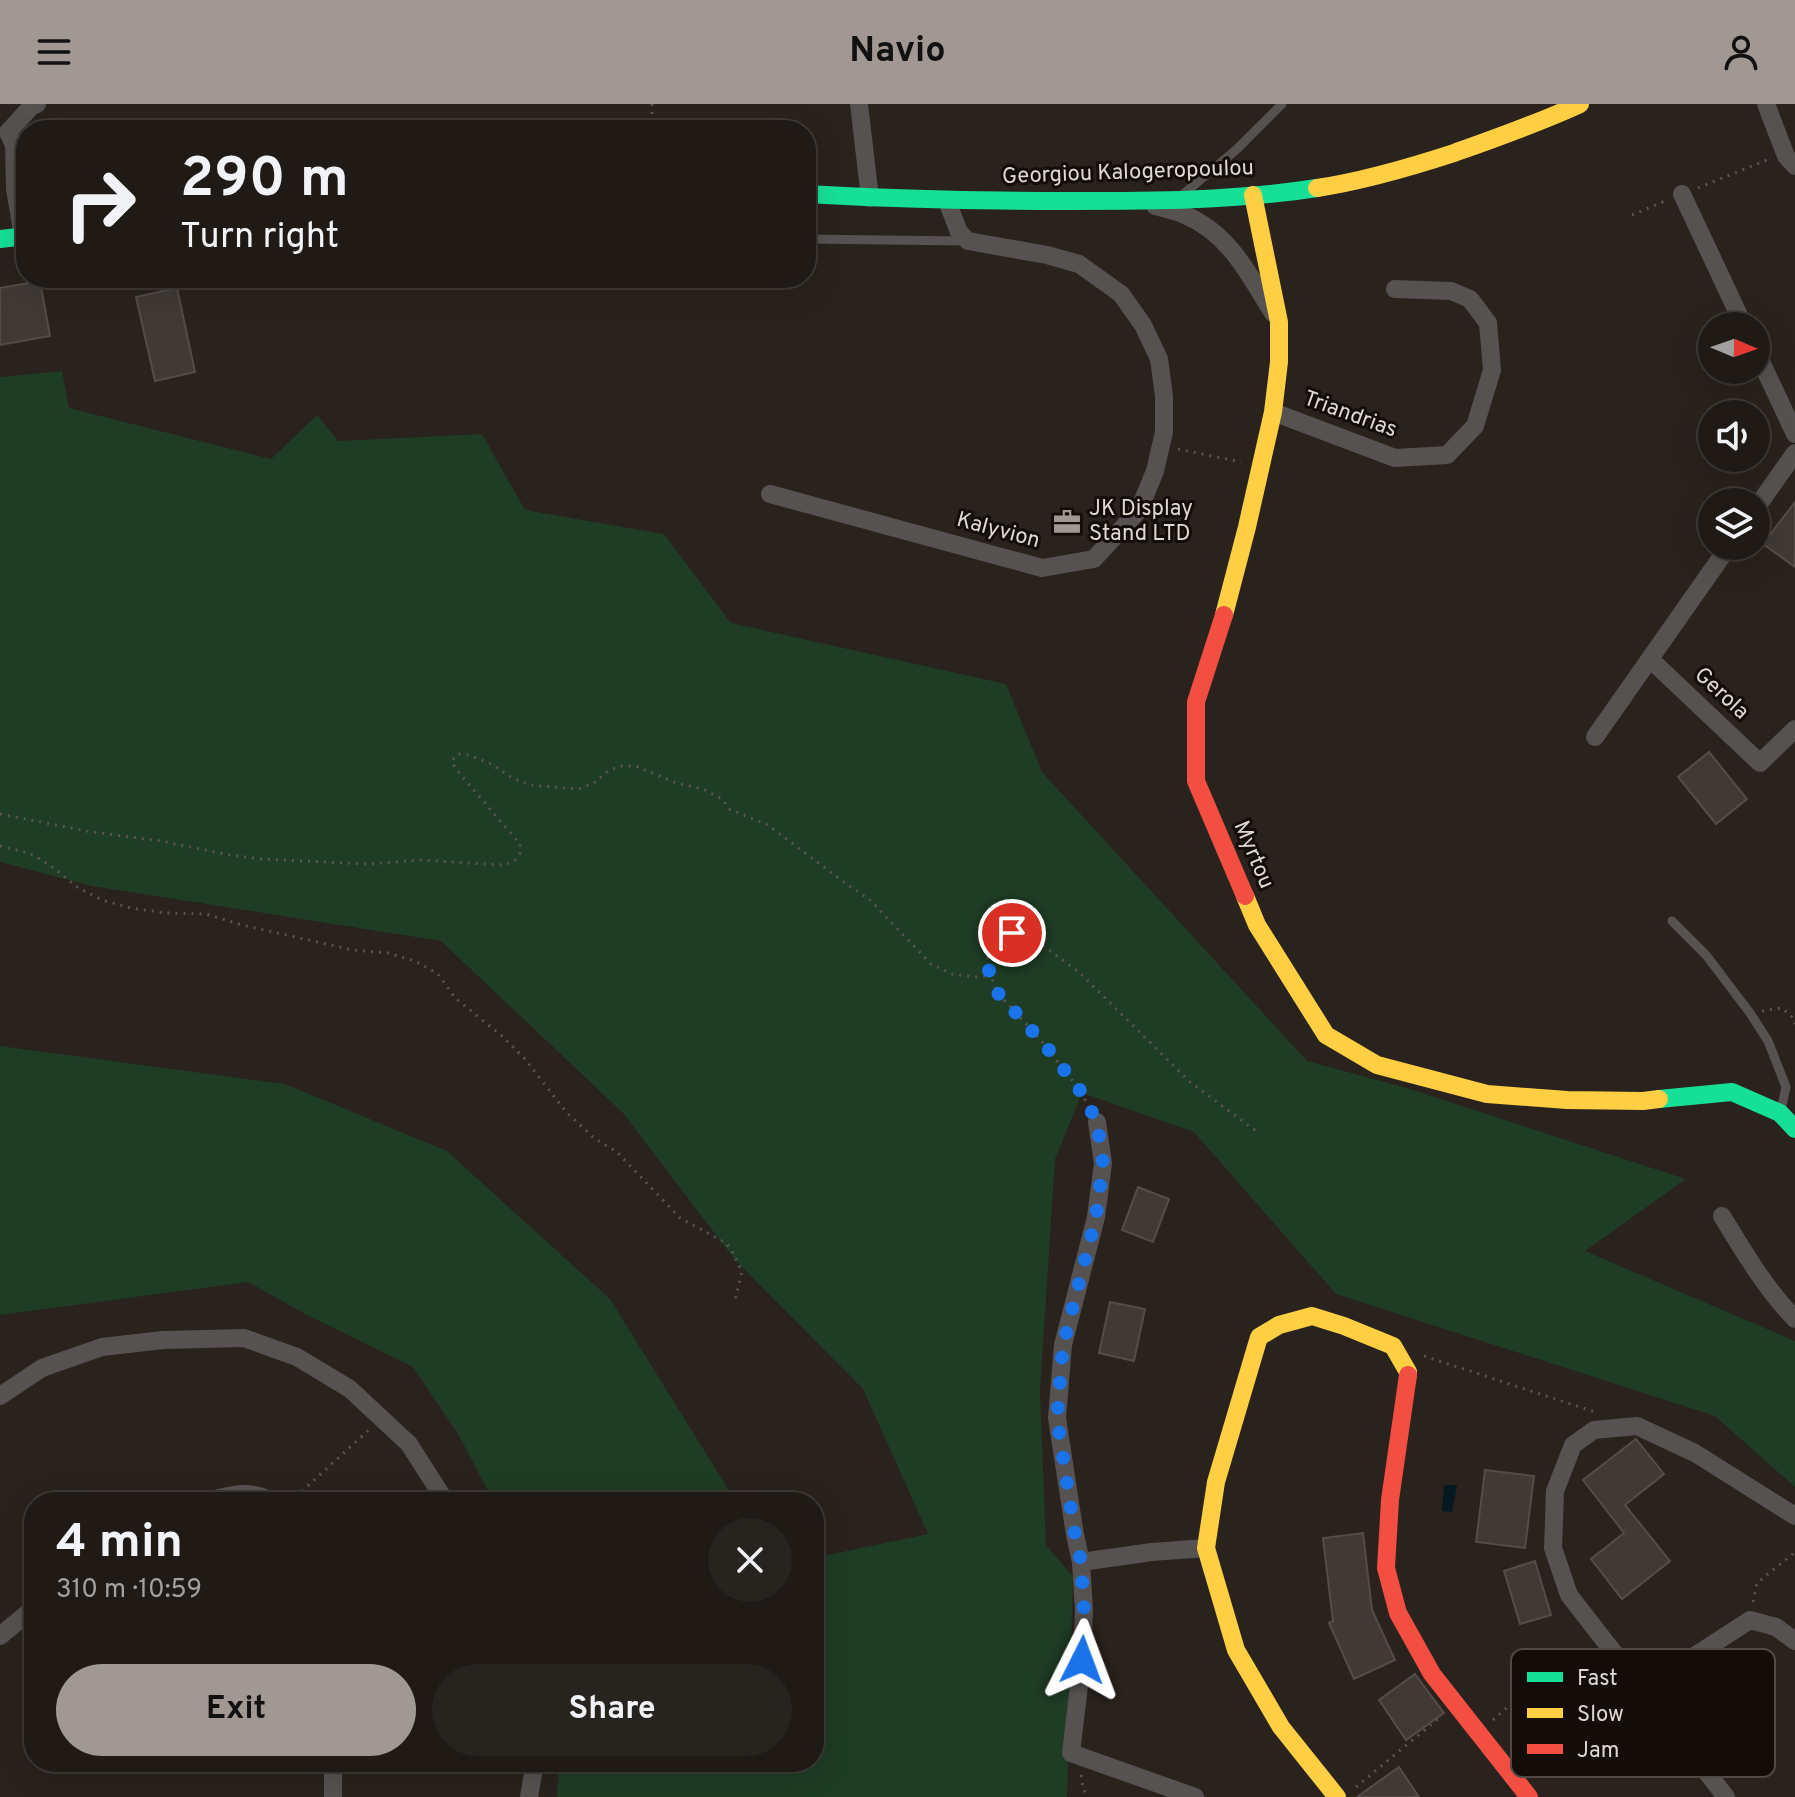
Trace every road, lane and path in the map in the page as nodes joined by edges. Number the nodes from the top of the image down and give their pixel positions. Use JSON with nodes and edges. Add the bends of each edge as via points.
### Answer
{"nodes":[{"id":1,"x":37,"y":104,"type":"edge"},
{"id":2,"x":859,"y":104,"type":"edge"},
{"id":3,"x":1282,"y":104,"type":"edge"},
{"id":4,"x":1580,"y":104,"type":"edge"},
{"id":5,"x":1766,"y":104,"type":"edge"},
{"id":6,"x":19,"y":120,"type":"edge"},
{"id":7,"x":16,"y":123,"type":"edge"},
{"id":8,"x":1790,"y":159,"type":"edge"},
{"id":9,"x":16,"y":194,"type":"edge"},
{"id":10,"x":1682,"y":194,"type":"junction"},
{"id":11,"x":816,"y":195,"type":"edge"},
{"id":12,"x":1253,"y":195,"type":"junction"},
{"id":13,"x":870,"y":198,"type":"junction"},
{"id":14,"x":1175,"y":200,"type":"junction"},
{"id":15,"x":947,"y":201,"type":"junction"},
{"id":16,"x":1140,"y":201,"type":"junction"},
{"id":17,"x":1632,"y":215,"type":"dead end"},
{"id":18,"x":816,"y":239,"type":"edge"},
{"id":19,"x":968,"y":241,"type":"junction"},
{"id":20,"x":1395,"y":289,"type":"dead end"},
{"id":21,"x":1737,"y":312,"type":"edge"},
{"id":22,"x":1279,"y":322,"type":"junction"},
{"id":23,"x":1770,"y":381,"type":"edge"},
{"id":24,"x":1273,"y":412,"type":"junction"},
{"id":25,"x":1795,"y":434,"type":"edge"},
{"id":26,"x":1161,"y":446,"type":"junction"},
{"id":27,"x":1795,"y":453,"type":"edge"},
{"id":28,"x":1240,"y":462,"type":"dead end"},
{"id":29,"x":1770,"y":488,"type":"edge"},
{"id":30,"x":770,"y":494,"type":"dead end"},
{"id":31,"x":1719,"y":560,"type":"edge"},
{"id":32,"x":1650,"y":659,"type":"junction"},
{"id":33,"x":1795,"y":729,"type":"edge"},
{"id":34,"x":1595,"y":737,"type":"dead end"},
{"id":35,"x":0,"y":814,"type":"edge"},
{"id":36,"x":0,"y":846,"type":"edge"},
{"id":37,"x":1672,"y":921,"type":"dead end"},
{"id":38,"x":991,"y":976,"type":"junction"},
{"id":39,"x":1750,"y":1013,"type":"junction"},
{"id":40,"x":1795,"y":1024,"type":"edge"},
{"id":41,"x":1780,"y":1113,"type":"junction"},
{"id":42,"x":1097,"y":1122,"type":"joint"},
{"id":43,"x":1795,"y":1129,"type":"edge"},
{"id":44,"x":1260,"y":1134,"type":"dead end"},
{"id":45,"x":1722,"y":1216,"type":"dead end"},
{"id":46,"x":735,"y":1300,"type":"dead end"},
{"id":47,"x":1795,"y":1319,"type":"edge"},
{"id":48,"x":1421,"y":1355,"type":"dead end"},
{"id":49,"x":0,"y":1396,"type":"edge"},
{"id":50,"x":1594,"y":1412,"type":"dead end"},
{"id":51,"x":382,"y":1418,"type":"junction"},
{"id":52,"x":300,"y":1492,"type":"edge"},
{"id":53,"x":440,"y":1492,"type":"edge"},
{"id":54,"x":1795,"y":1516,"type":"edge"},
{"id":55,"x":1206,"y":1548,"type":"junction"},
{"id":56,"x":1795,"y":1552,"type":"edge"},
{"id":57,"x":1081,"y":1562,"type":"junction"},
{"id":58,"x":1757,"y":1583,"type":"dead end"},
{"id":59,"x":24,"y":1616,"type":"edge"},
{"id":60,"x":0,"y":1636,"type":"edge"},
{"id":61,"x":1795,"y":1641,"type":"edge"},
{"id":62,"x":1610,"y":1649,"type":"edge"},
{"id":63,"x":1705,"y":1649,"type":"edge"},
{"id":64,"x":1455,"y":1704,"type":"junction"},
{"id":65,"x":1511,"y":1704,"type":"edge"},
{"id":66,"x":1478,"y":1733,"type":"junction"},
{"id":67,"x":333,"y":1772,"type":"edge"},
{"id":68,"x":533,"y":1772,"type":"edge"},
{"id":69,"x":1511,"y":1774,"type":"edge"},
{"id":70,"x":1513,"y":1777,"type":"edge"},
{"id":71,"x":1710,"y":1777,"type":"edge"},
{"id":72,"x":1355,"y":1788,"type":"dead end"},
{"id":73,"x":333,"y":1797,"type":"edge"},
{"id":74,"x":529,"y":1797,"type":"edge"},
{"id":75,"x":1195,"y":1797,"type":"edge"},
{"id":76,"x":1337,"y":1797,"type":"edge"},
{"id":77,"x":1529,"y":1797,"type":"edge"},
{"id":78,"x":1726,"y":1797,"type":"edge"}],
"edges":[{"from":1,"to":6,"type":"street"},
{"from":2,"to":13,"type":"street"},
{"from":3,"to":14,"type":"lane"},
{"from":4,"to":12,"type":"street","name":"Georgiou Kalogeropoulou","via":[[1408,168],[1326,187]]},
{"from":5,"to":8,"type":"street"},
{"from":7,"to":9,"type":"street","via":[[8,132],[14,145]]},
{"from":8,"to":10,"type":"path"},
{"from":10,"to":17,"type":"path"},
{"from":10,"to":21,"type":"street"},
{"from":11,"to":13,"type":"street","name":"Georgiou Kalogeropoulou"},
{"from":12,"to":14,"type":"street","name":"Georgiou Kalogeropoulou"},
{"from":12,"to":22,"type":"street","name":"Myrtou"},
{"from":13,"to":15,"type":"street","name":"Georgiou Kalogeropoulou"},
{"from":14,"to":16,"type":"street","name":"Georgiou Kalogeropoulou"},
{"from":15,"to":16,"type":"street","name":"Georgiou Kalogeropoulou"},
{"from":15,"to":19,"type":"street"},
{"from":16,"to":22,"type":"street","via":[[1187,216],[1214,233],[1247,268]]},
{"from":18,"to":19,"type":"lane"},
{"from":19,"to":26,"type":"street","name":"Kalyvion","via":[[1079,264],[1121,294],[1159,359],[1164,396]]},
{"from":20,"to":24,"type":"street","name":"Triandrias","via":[[1451,291],[1470,299],[1488,323],[1492,370],[1475,426],[1447,455],[1395,458]]},
{"from":22,"to":24,"type":"street","name":"Myrtou"},
{"from":23,"to":25,"type":"street"},
{"from":24,"to":41,"type":"street","name":"Myrtou","via":[[1223,620],[1196,702],[1196,781],[1257,925],[1326,1035],[1377,1065],[1487,1094],[1643,1101],[1732,1092]]},
{"from":26,"to":28,"type":"path"},
{"from":26,"to":30,"type":"street","name":"Kalyvion","via":[[1139,510],[1094,559],[1042,568]]},
{"from":27,"to":29,"type":"street"},
{"from":31,"to":32,"type":"street"},
{"from":32,"to":33,"type":"street","name":"Gerola","via":[[1760,763]]},
{"from":32,"to":34,"type":"street"},
{"from":35,"to":38,"type":"path","via":[[261,859],[502,865],[514,862],[520,844],[455,768],[452,760],[459,754],[530,785],[562,789],[579,789],[620,766],[636,766],[703,789],[729,809],[768,825],[870,900],[931,964],[952,974]]},
{"from":36,"to":46,"type":"path","via":[[29,853],[102,900],[142,910],[206,914],[353,950],[388,953],[438,974],[455,998],[524,1058],[567,1113],[617,1152],[680,1218],[726,1243],[742,1272]]},
{"from":37,"to":39,"type":"lane"},
{"from":38,"to":42,"type":"path","via":[[997,992],[1082,1093]]},
{"from":38,"to":44,"type":"path","via":[[986,962],[992,945],[1012,933],[1033,938],[1080,973],[1190,1082]]},
{"from":39,"to":40,"type":"path","via":[[1782,1008]]},
{"from":39,"to":41,"type":"lane","via":[[1786,1087]]},
{"from":41,"to":43,"type":"street","name":"Myrtou"},
{"from":42,"to":57,"type":"street","via":[[1103,1163],[1096,1217],[1063,1345],[1057,1418]]},
{"from":45,"to":47,"type":"street"},
{"from":48,"to":50,"type":"path"},
{"from":49,"to":51,"type":"street","via":[[42,1368],[102,1347],[244,1338],[297,1357],[350,1389]]},
{"from":51,"to":52,"type":"path"},
{"from":51,"to":53,"type":"street","via":[[409,1444]]},
{"from":54,"to":62,"type":"street","via":[[1695,1453],[1637,1426],[1594,1430],[1573,1445],[1555,1491],[1553,1548],[1569,1595]]},
{"from":55,"to":57,"type":"street"},
{"from":55,"to":64,"type":"street","via":[[1216,1482],[1259,1337],[1312,1316],[1393,1346],[1408,1372],[1386,1568],[1398,1613]]},
{"from":55,"to":76,"type":"street","via":[[1236,1650],[1281,1727]]},
{"from":56,"to":58,"type":"path"},
{"from":57,"to":75,"type":"street","via":[[1083,1635],[1071,1753]]},
{"from":59,"to":60,"type":"street"},
{"from":61,"to":63,"type":"street","via":[[1776,1627],[1750,1620]]},
{"from":64,"to":66,"type":"street"},
{"from":64,"to":72,"type":"path"},
{"from":65,"to":66,"type":"path"},
{"from":66,"to":69,"type":"street"},
{"from":67,"to":73,"type":"street"},
{"from":68,"to":74,"type":"street"},
{"from":70,"to":77,"type":"street"},
{"from":71,"to":78,"type":"street"}]}
